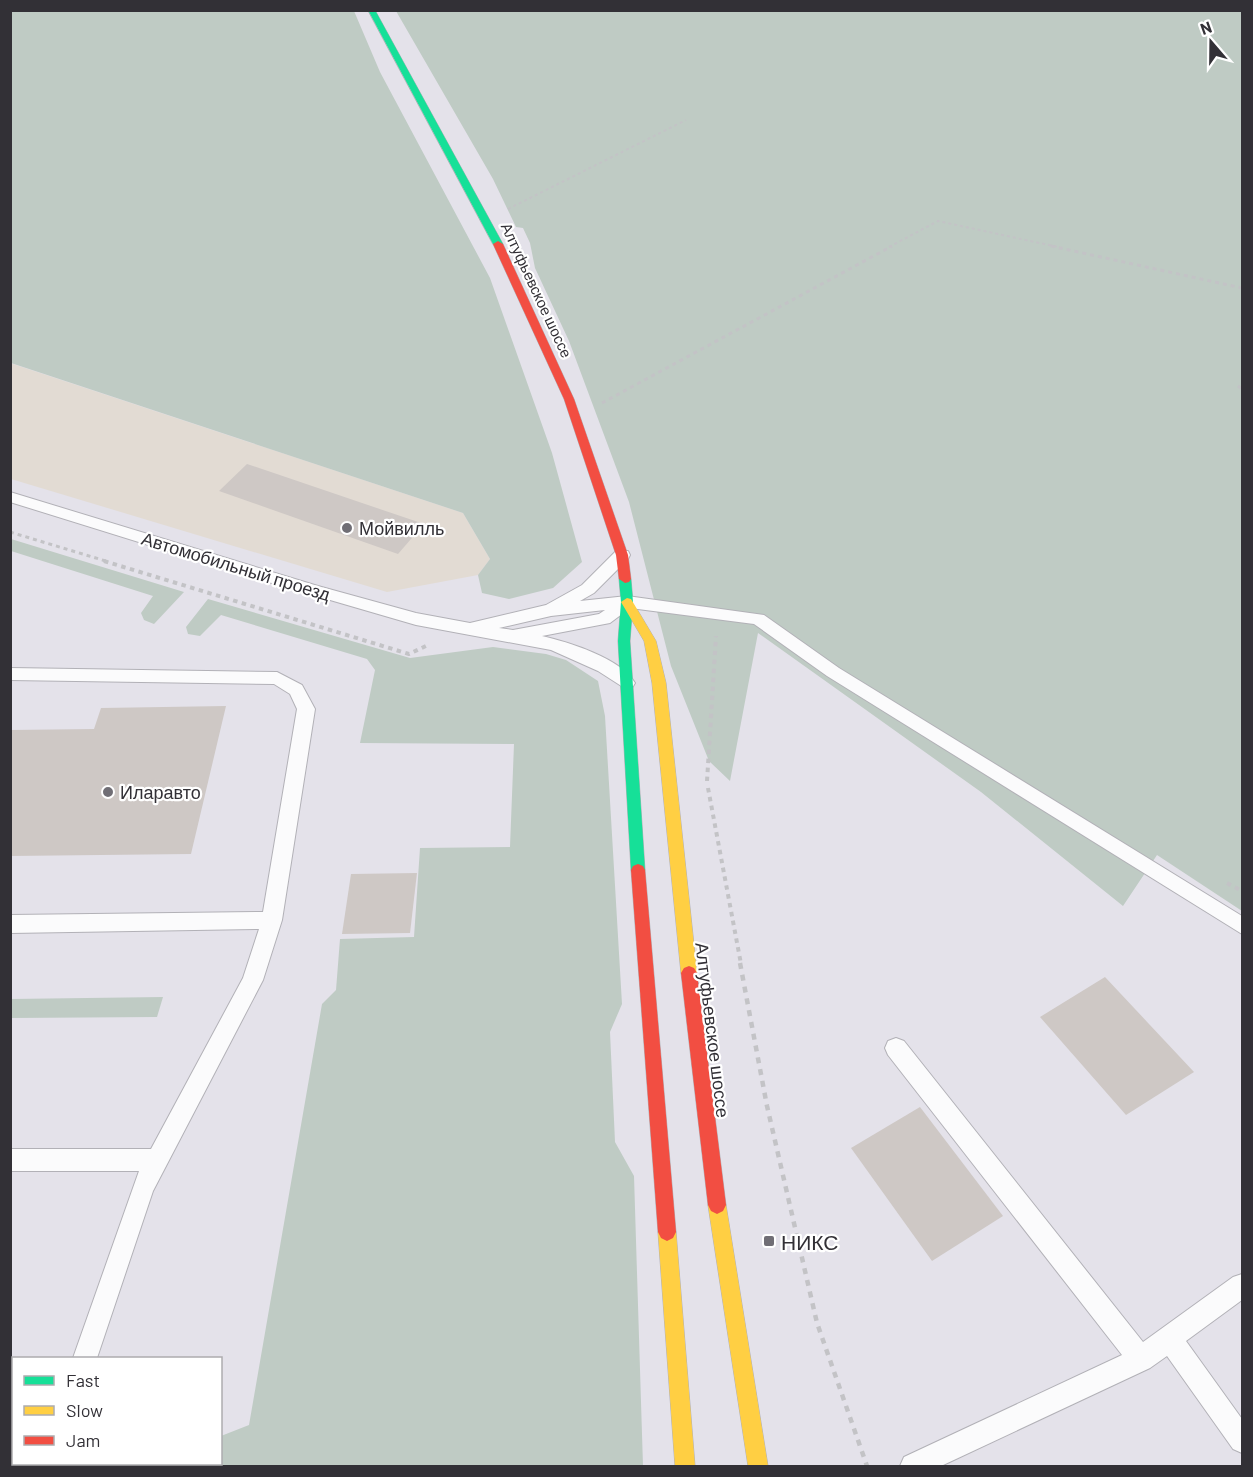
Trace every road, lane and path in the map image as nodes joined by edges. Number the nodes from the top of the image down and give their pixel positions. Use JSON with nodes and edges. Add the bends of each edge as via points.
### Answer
{"nodes":[{"id":1,"x":371,"y":10,"type":"edge"},
{"id":2,"x":686,"y":120,"type":"dead end"},
{"id":3,"x":505,"y":211,"type":"dead end"},
{"id":4,"x":1242,"y":288,"type":"edge"},
{"id":5,"x":1238,"y":386,"type":"dead end"},
{"id":6,"x":1242,"y":389,"type":"edge"},
{"id":7,"x":575,"y":418,"type":"junction"},
{"id":8,"x":10,"y":497,"type":"edge"},
{"id":9,"x":10,"y":532,"type":"edge"},
{"id":10,"x":622,"y":555,"type":"junction"},
{"id":11,"x":627,"y":602,"type":"junction"},
{"id":12,"x":551,"y":610,"type":"junction"},
{"id":13,"x":740,"y":615,"type":"junction"},
{"id":14,"x":462,"y":629,"type":"junction"},
{"id":15,"x":503,"y":636,"type":"junction"},
{"id":16,"x":10,"y":674,"type":"edge"},
{"id":17,"x":626,"y":683,"type":"junction"},
{"id":18,"x":1224,"y":882,"type":"dead end"},
{"id":19,"x":1242,"y":891,"type":"edge"},
{"id":20,"x":272,"y":920,"type":"junction"},
{"id":21,"x":10,"y":924,"type":"edge"},
{"id":22,"x":1242,"y":926,"type":"edge"},
{"id":23,"x":896,"y":1048,"type":"dead end"},
{"id":24,"x":10,"y":1160,"type":"edge"},
{"id":25,"x":157,"y":1160,"type":"junction"},
{"id":26,"x":1242,"y":1287,"type":"edge"},
{"id":27,"x":1169,"y":1338,"type":"junction"},
{"id":28,"x":86,"y":1357,"type":"edge"},
{"id":29,"x":1141,"y":1359,"type":"junction"},
{"id":30,"x":1242,"y":1440,"type":"edge"},
{"id":31,"x":918,"y":1466,"type":"edge"},
{"id":32,"x":685,"y":1467,"type":"edge"},
{"id":33,"x":758,"y":1467,"type":"edge"},
{"id":34,"x":867,"y":1467,"type":"edge"}],
"edges":[{"from":1,"to":7,"type":"street","name":"Алтуфьевское шоссе","via":[[495,237]]},
{"from":2,"to":3,"type":"path"},
{"from":4,"to":7,"type":"path","via":[[938,221]]},
{"from":5,"to":6,"type":"path"},
{"from":7,"to":10,"type":"street","name":"Алтуфьевское шоссе"},
{"from":8,"to":14,"type":"lane","name":"Автомобильный проезд","via":[[418,620]]},
{"from":9,"to":14,"type":"path","via":[[408,654]]},
{"from":10,"to":11,"type":"street","name":"Алтуфьевское шоссе"},
{"from":10,"to":12,"type":"lane","via":[[588,588]]},
{"from":11,"to":12,"type":"lane"},
{"from":11,"to":13,"type":"lane"},
{"from":11,"to":15,"type":"lane","via":[[604,619]]},
{"from":11,"to":17,"type":"street","name":"Алтуфьевское шоссе"},
{"from":11,"to":33,"type":"street","name":"Алтуфьевское шоссе","via":[[650,640],[659,683],[685,950],[717,1209],[739,1367]]},
{"from":12,"to":14,"type":"lane"},
{"from":13,"to":22,"type":"lane","via":[[758,619],[833,672]]},
{"from":13,"to":34,"type":"path","via":[[716,634],[706,780],[766,1106],[817,1323]]},
{"from":14,"to":15,"type":"lane","name":"Автомобильный проезд"},
{"from":15,"to":17,"type":"lane","name":"Автомобильный проезд","via":[[570,648],[602,663]]},
{"from":16,"to":20,"type":"lane","via":[[277,678],[303,696],[306,709]]},
{"from":17,"to":32,"type":"street","name":"Алтуфьевское шоссе"},
{"from":18,"to":19,"type":"path"},
{"from":20,"to":21,"type":"lane"},
{"from":20,"to":25,"type":"lane","via":[[253,980]]},
{"from":23,"to":29,"type":"lane"},
{"from":24,"to":25,"type":"lane"},
{"from":25,"to":28,"type":"lane","via":[[143,1187]]},
{"from":26,"to":27,"type":"lane"},
{"from":27,"to":29,"type":"lane"},
{"from":27,"to":30,"type":"lane"},
{"from":29,"to":31,"type":"lane"}]}
